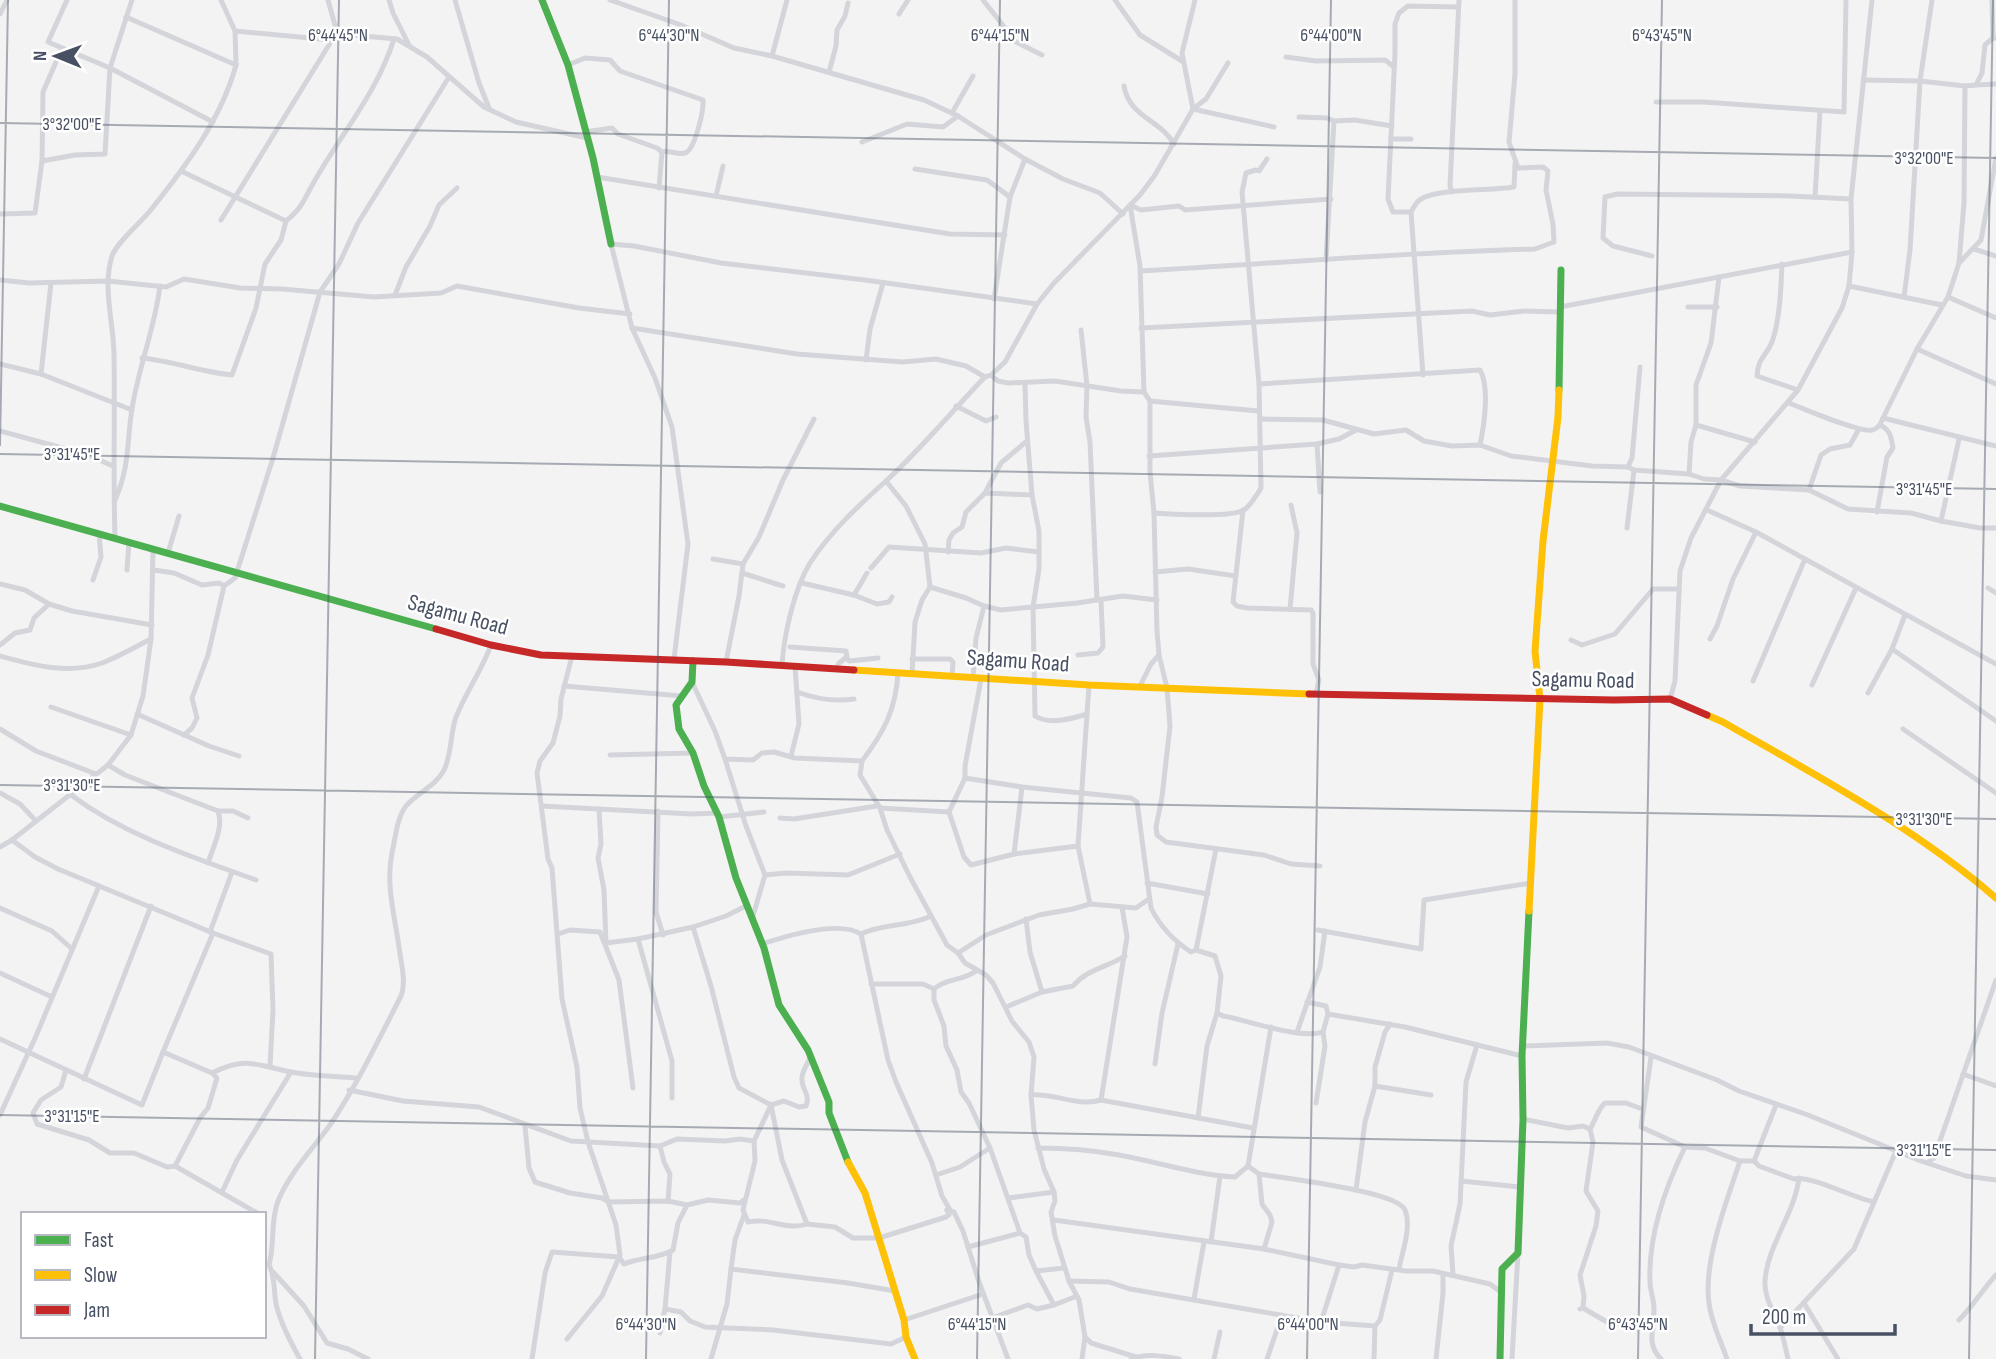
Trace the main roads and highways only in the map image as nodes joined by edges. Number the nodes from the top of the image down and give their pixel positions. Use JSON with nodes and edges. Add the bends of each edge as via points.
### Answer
{"nodes":[{"id":1,"x":542,"y":0,"type":"edge"},
{"id":2,"x":611,"y":244,"type":"road end"},
{"id":3,"x":1561,"y":270,"type":"dead end"},
{"id":4,"x":0,"y":506,"type":"edge"},
{"id":5,"x":694,"y":661,"type":"junction"},
{"id":6,"x":1539,"y":699,"type":"junction"},
{"id":7,"x":1996,"y":898,"type":"edge"},
{"id":8,"x":915,"y":1359,"type":"edge"},
{"id":9,"x":1500,"y":1359,"type":"edge"}],
"edges":[{"from":1,"to":2,"type":"main road","via":[[568,65]]},
{"from":3,"to":6,"type":"main road","via":[[1558,417],[1535,651]]},
{"from":4,"to":5,"type":"main road","name":"Sagamu Road","via":[[491,645],[541,655]]},
{"from":5,"to":6,"type":"main road","name":"Sagamu Road","via":[[1089,685]]},
{"from":5,"to":8,"type":"main road","via":[[692,682],[676,705],[679,729],[718,815],[779,1005],[811,1056],[846,1159],[865,1194]]},
{"from":6,"to":7,"type":"main road","name":"Sagamu Road","via":[[1670,699],[1723,722],[1872,808]]},
{"from":6,"to":9,"type":"main road","via":[[1522,1046],[1518,1253],[1502,1269]]}]}
